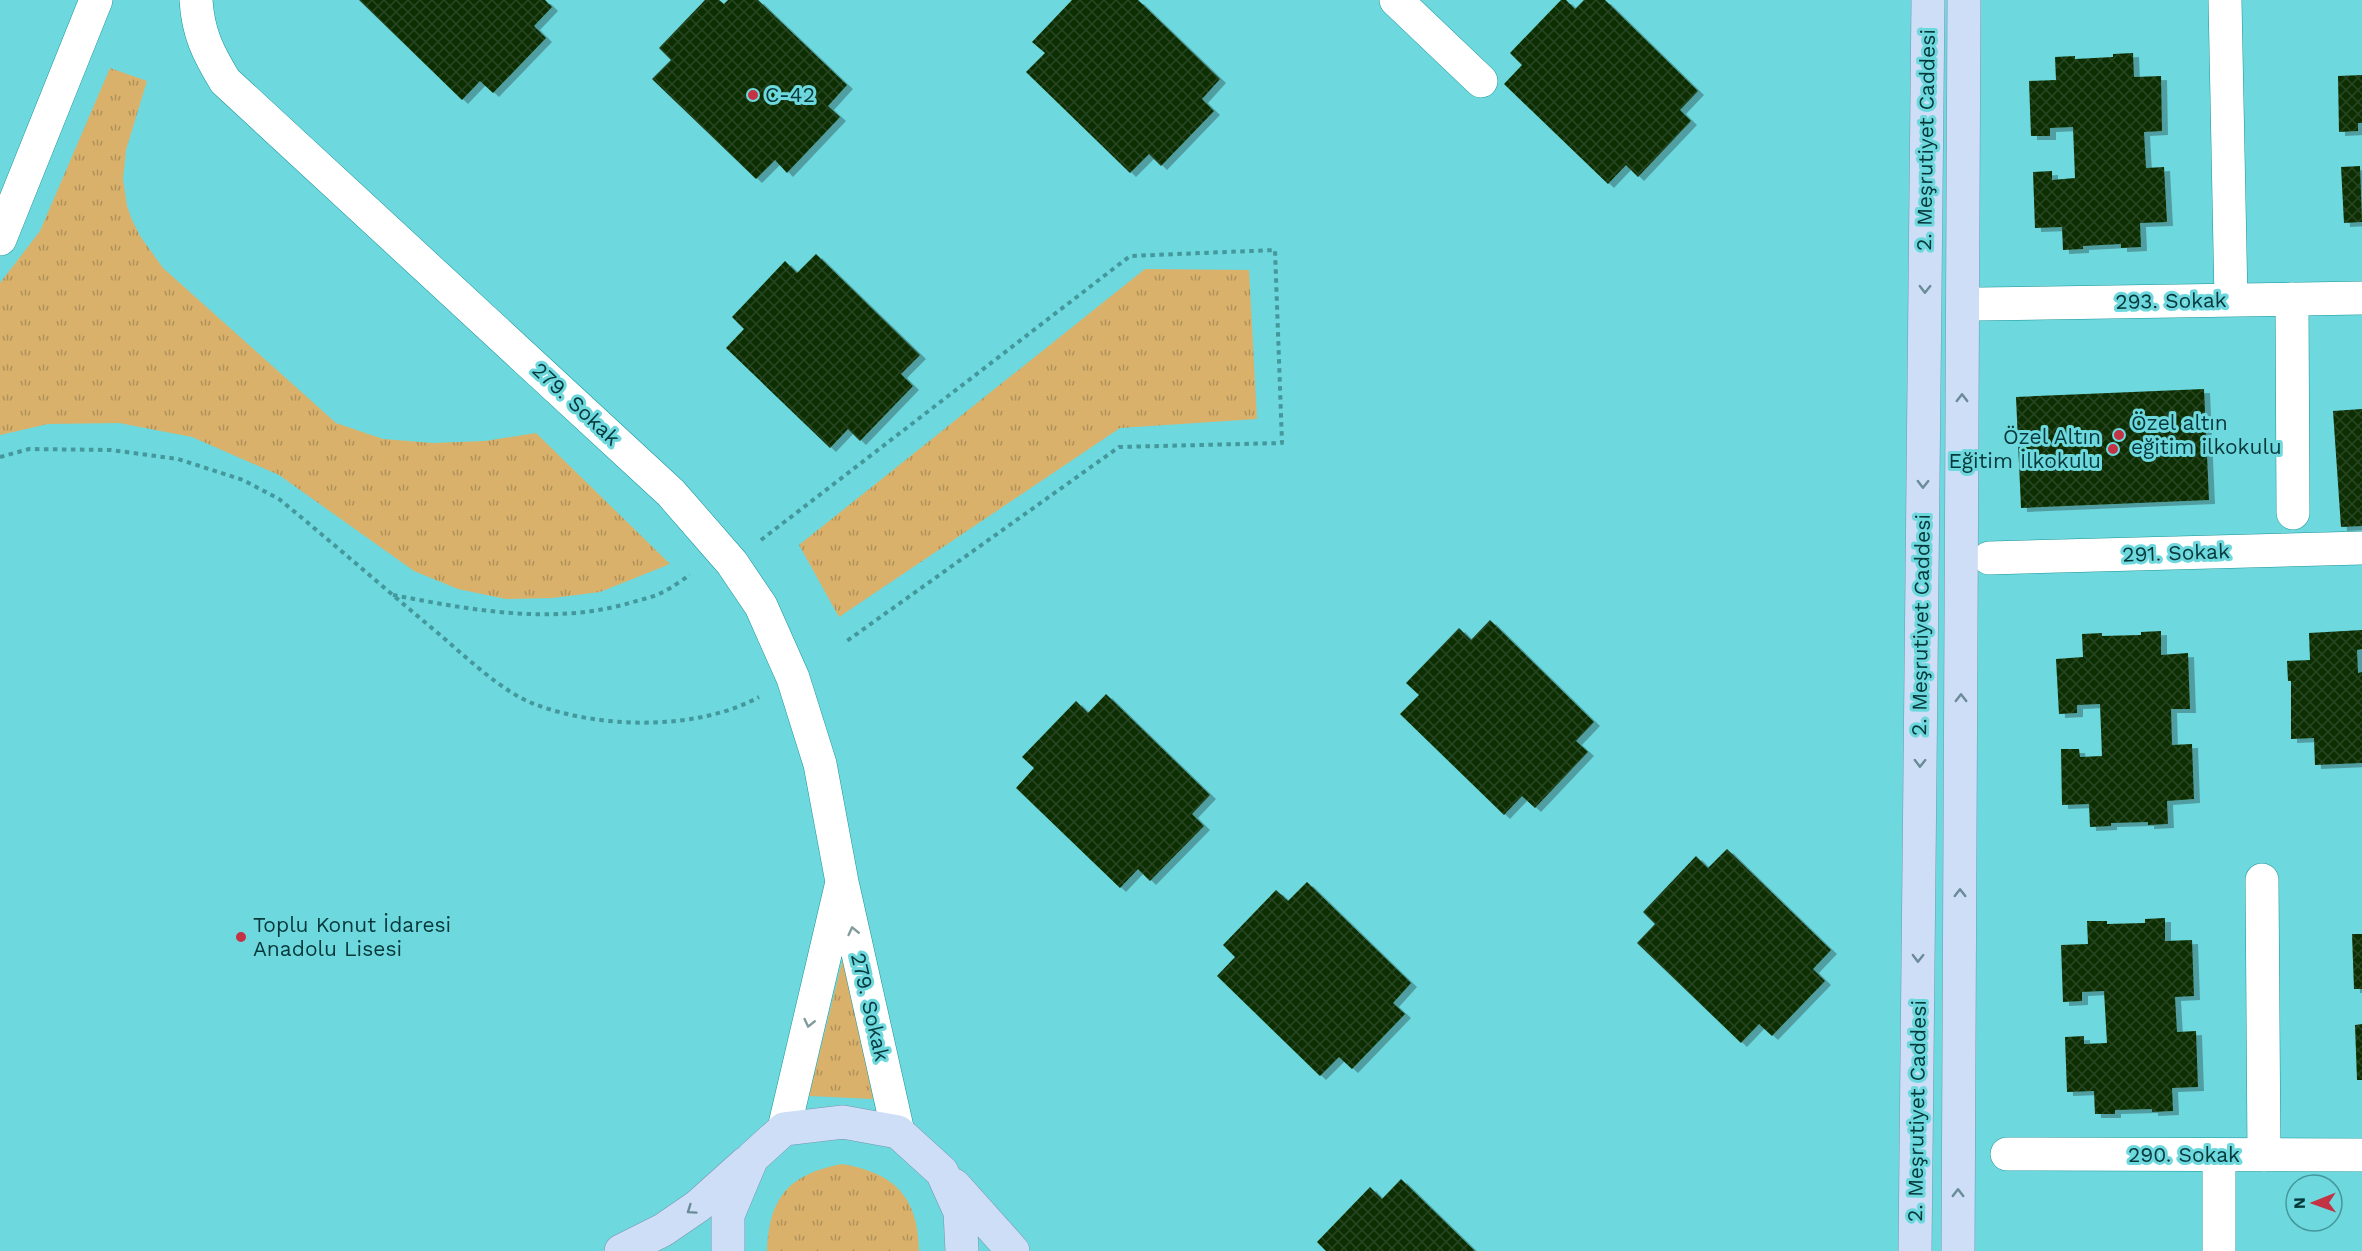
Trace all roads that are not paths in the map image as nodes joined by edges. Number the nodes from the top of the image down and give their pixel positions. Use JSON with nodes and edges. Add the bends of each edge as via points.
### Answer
{"nodes":[{"id":1,"x":96,"y":0,"type":"edge"},
{"id":2,"x":196,"y":0,"type":"edge"},
{"id":3,"x":1396,"y":0,"type":"edge"},
{"id":4,"x":1928,"y":0,"type":"edge"},
{"id":5,"x":1964,"y":0,"type":"edge"},
{"id":6,"x":2225,"y":0,"type":"edge"},
{"id":7,"x":1481,"y":81,"type":"dead end"},
{"id":8,"x":0,"y":239,"type":"edge"},
{"id":9,"x":2362,"y":298,"type":"edge"},
{"id":10,"x":2292,"y":299,"type":"junction"},
{"id":11,"x":2231,"y":300,"type":"junction"},
{"id":12,"x":1979,"y":304,"type":"dead end"},
{"id":13,"x":2293,"y":513,"type":"dead end"},
{"id":14,"x":2362,"y":548,"type":"edge"},
{"id":15,"x":1989,"y":558,"type":"dead end"},
{"id":16,"x":2262,"y":880,"type":"dead end"},
{"id":17,"x":842,"y":882,"type":"junction"},
{"id":18,"x":784,"y":1129,"type":"junction"},
{"id":19,"x":898,"y":1132,"type":"junction"},
{"id":20,"x":2007,"y":1154,"type":"dead end"},
{"id":21,"x":2219,"y":1155,"type":"junction"},
{"id":22,"x":2264,"y":1155,"type":"junction"},
{"id":23,"x":2362,"y":1155,"type":"edge"},
{"id":24,"x":752,"y":1158,"type":"junction"},
{"id":25,"x":942,"y":1172,"type":"junction"},
{"id":26,"x":621,"y":1251,"type":"edge"},
{"id":27,"x":728,"y":1251,"type":"edge"},
{"id":28,"x":962,"y":1251,"type":"edge"},
{"id":29,"x":1013,"y":1251,"type":"edge"},
{"id":30,"x":1915,"y":1251,"type":"edge"},
{"id":31,"x":1958,"y":1251,"type":"edge"},
{"id":32,"x":2219,"y":1251,"type":"edge"}],
"edges":[{"from":1,"to":8,"type":"street"},
{"from":2,"to":17,"type":"street","name":"279. Sokak","via":[[206,49],[225,81],[671,492],[729,557],[761,606],[793,678],[820,764]]},
{"from":3,"to":7,"type":"street"},
{"from":4,"to":30,"type":"main road","name":"2. Meşrutiyet Caddesi","one_way":true},
{"from":31,"to":5,"type":"main road","name":"2. Meşrutiyet Caddesi","one_way":true},
{"from":6,"to":11,"type":"street"},
{"from":9,"to":10,"type":"street","name":"293. Sokak"},
{"from":10,"to":11,"type":"street","name":"293. Sokak"},
{"from":10,"to":13,"type":"street"},
{"from":11,"to":12,"type":"street","name":"293. Sokak"},
{"from":14,"to":15,"type":"street","name":"291. Sokak"},
{"from":16,"to":22,"type":"street"},
{"from":17,"to":18,"type":"street","name":"279. Sokak","one_way":true},
{"from":19,"to":17,"type":"street","name":"279. Sokak","one_way":true},
{"from":18,"to":19,"type":"main road","via":[[843,1122]]},
{"from":18,"to":24,"type":"main road"},
{"from":19,"to":25,"type":"main road"},
{"from":20,"to":21,"type":"street","name":"290. Sokak"},
{"from":21,"to":22,"type":"street","name":"290. Sokak"},
{"from":21,"to":32,"type":"street"},
{"from":22,"to":23,"type":"street","name":"290. Sokak"},
{"from":24,"to":26,"type":"main road","one_way":true,"via":[[698,1206],[663,1230]]},
{"from":24,"to":27,"type":"main road","via":[[728,1215]]},
{"from":25,"to":28,"type":"main road","via":[[960,1212]]},
{"from":25,"to":29,"type":"main road"}]}
